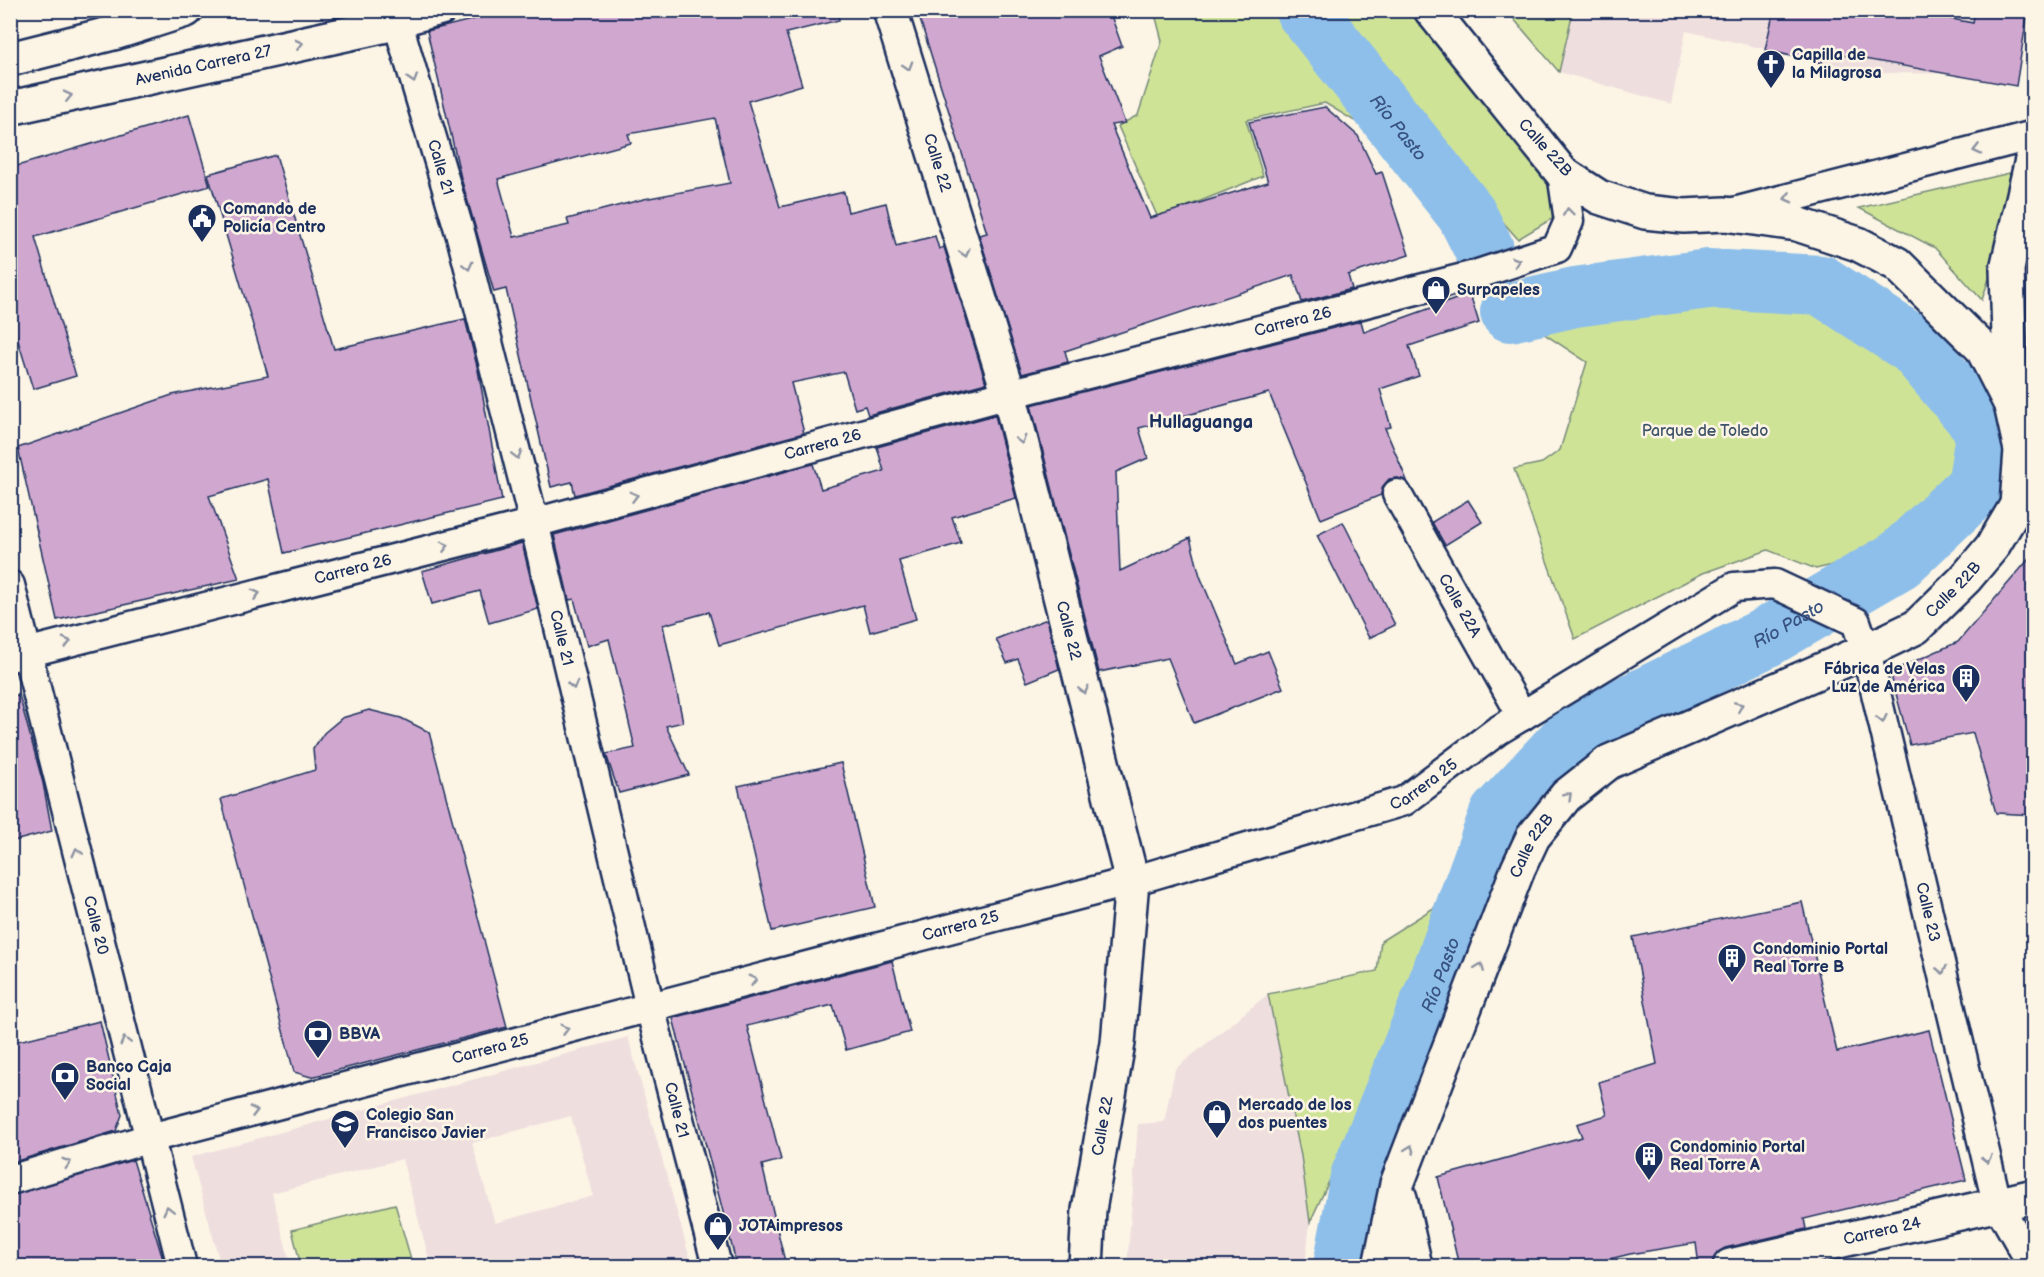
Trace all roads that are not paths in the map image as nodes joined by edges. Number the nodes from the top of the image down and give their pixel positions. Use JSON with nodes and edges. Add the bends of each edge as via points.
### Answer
{"nodes":[{"id":1,"x":186,"y":10,"type":"edge"},
{"id":2,"x":442,"y":10,"type":"edge"},
{"id":3,"x":890,"y":10,"type":"edge"},
{"id":4,"x":1431,"y":10,"type":"edge"},
{"id":5,"x":392,"y":15,"type":"edge"},
{"id":6,"x":114,"y":21,"type":"edge"},
{"id":7,"x":10,"y":59,"type":"edge"},
{"id":8,"x":10,"y":108,"type":"edge"},
{"id":9,"x":2034,"y":135,"type":"edge"},
{"id":10,"x":2034,"y":152,"type":"edge"},
{"id":11,"x":1562,"y":173,"type":"junction"},
{"id":12,"x":1725,"y":214,"type":"junction"},
{"id":13,"x":1009,"y":394,"type":"junction"},
{"id":14,"x":2011,"y":405,"type":"junction"},
{"id":15,"x":1397,"y":494,"type":"dead end"},
{"id":16,"x":2025,"y":508,"type":"edge"},
{"id":17,"x":534,"y":523,"type":"junction"},
{"id":18,"x":10,"y":585,"type":"edge"},
{"id":19,"x":1861,"y":636,"type":"junction"},
{"id":20,"x":18,"y":654,"type":"edge"},
{"id":21,"x":1522,"y":716,"type":"junction"},
{"id":22,"x":1132,"y":881,"type":"junction"},
{"id":23,"x":650,"y":1007,"type":"junction"},
{"id":24,"x":150,"y":1138,"type":"junction"},
{"id":25,"x":10,"y":1180,"type":"edge"},
{"id":26,"x":1397,"y":1184,"type":"junction"},
{"id":27,"x":2034,"y":1196,"type":"edge"},
{"id":28,"x":1997,"y":1203,"type":"junction"},
{"id":29,"x":182,"y":1266,"type":"edge"},
{"id":30,"x":717,"y":1266,"type":"edge"},
{"id":31,"x":1086,"y":1266,"type":"edge"},
{"id":32,"x":1380,"y":1266,"type":"edge"},
{"id":33,"x":1415,"y":1266,"type":"edge"},
{"id":34,"x":1730,"y":1266,"type":"edge"},
{"id":35,"x":2033,"y":1266,"type":"edge"}],
"edges":[{"from":1,"to":6,"type":"main road"},
{"from":2,"to":5,"type":"street","name":"Avenida Carrera 27"},
{"from":3,"to":13,"type":"main road","name":"Calle 22","one_way":true},
{"from":4,"to":11,"type":"main road","name":"Calle 22B"},
{"from":8,"to":5,"type":"main road","name":"Avenida Carrera 27","one_way":true},
{"from":5,"to":17,"type":"street","name":"Calle 21","one_way":true,"via":[[461,236]]},
{"from":6,"to":7,"type":"main road"},
{"from":9,"to":12,"type":"street","one_way":true},
{"from":10,"to":14,"type":"main road","via":[[2007,269]]},
{"from":11,"to":12,"type":"main road","name":"Calle 22B","via":[[1599,197],[1645,212],[1684,216]]},
{"from":13,"to":11,"type":"street","name":"Carrera 26","one_way":true,"via":[[1475,275],[1557,248],[1569,221]]},
{"from":12,"to":14,"type":"main road","name":"Calle 22B","via":[[1797,224],[1858,244],[1897,264],[1982,348]]},
{"from":17,"to":13,"type":"street","name":"Carrera 26","one_way":true},
{"from":13,"to":22,"type":"main road","name":"Calle 22","one_way":true},
{"from":14,"to":16,"type":"main road","name":"Calle 22B","via":[[2021,450]]},
{"from":15,"to":21,"type":"street","name":"Calle 22A"},
{"from":16,"to":19,"type":"main road","name":"Calle 22B","via":[[1965,579],[1916,627]]},
{"from":20,"to":17,"type":"street","name":"Carrera 26","one_way":true},
{"from":17,"to":23,"type":"street","name":"Calle 21","one_way":true},
{"from":18,"to":20,"type":"street","name":"Calle 20"},
{"from":19,"to":21,"type":"street","name":"Carrera 25","via":[[1775,584],[1734,587]]},
{"from":26,"to":19,"type":"main road","name":"Calle 22B","one_way":true,"via":[[1518,869],[1533,837],[1566,796],[1609,762]]},
{"from":19,"to":28,"type":"street","name":"Calle 23","one_way":true},
{"from":24,"to":20,"type":"street","name":"Calle 20","one_way":true},
{"from":21,"to":22,"type":"street","name":"Carrera 25","via":[[1404,801]]},
{"from":23,"to":22,"type":"street","name":"Carrera 25","one_way":true},
{"from":22,"to":31,"type":"main road","name":"Calle 22","via":[[1118,1042],[1089,1210]]},
{"from":24,"to":23,"type":"street","name":"Carrera 25","one_way":true},
{"from":23,"to":30,"type":"street","name":"Calle 21"},
{"from":25,"to":24,"type":"street","name":"Carrera 25","one_way":true},
{"from":29,"to":24,"type":"street","name":"Calle 20","one_way":true},
{"from":26,"to":32,"type":"main road","name":"Calle 22B"},
{"from":26,"to":33,"type":"main road"},
{"from":27,"to":28,"type":"main road","name":"Carrera 24"},
{"from":28,"to":34,"type":"main road","name":"Carrera 24"},
{"from":28,"to":35,"type":"street","name":"Calle 23"}]}
